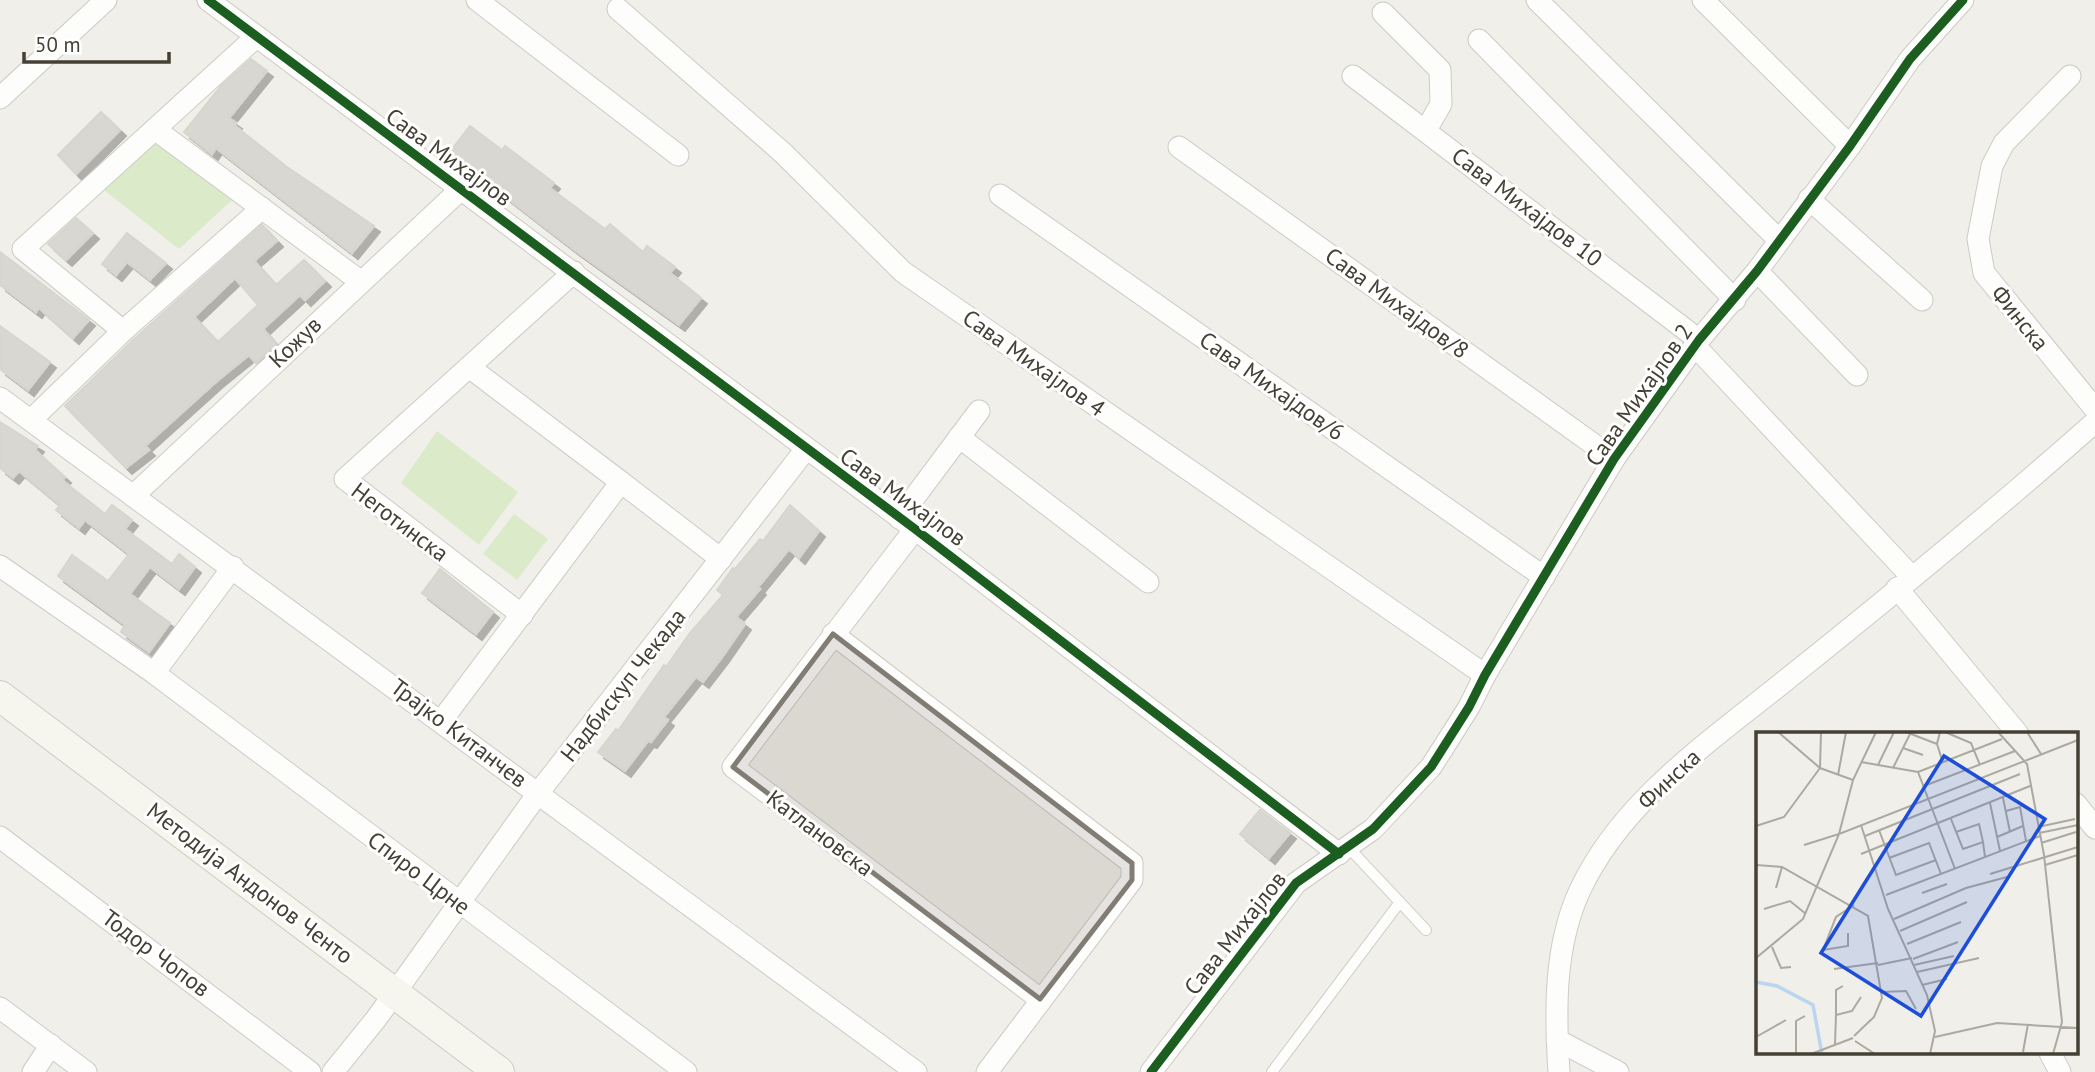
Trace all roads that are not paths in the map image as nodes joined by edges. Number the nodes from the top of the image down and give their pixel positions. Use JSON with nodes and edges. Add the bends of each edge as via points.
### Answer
{"nodes":[{"id":1,"x":106,"y":0,"type":"edge"},
{"id":2,"x":208,"y":0,"type":"edge"},
{"id":3,"x":478,"y":0,"type":"edge"},
{"id":4,"x":1538,"y":0,"type":"edge"},
{"id":5,"x":1703,"y":0,"type":"edge"},
{"id":6,"x":1963,"y":0,"type":"edge"},
{"id":7,"x":83,"y":8,"type":"edge"},
{"id":8,"x":618,"y":9,"type":"dead end"},
{"id":9,"x":1383,"y":13,"type":"dead end"},
{"id":10,"x":256,"y":37,"type":"junction"},
{"id":11,"x":1479,"y":40,"type":"dead end"},
{"id":12,"x":1353,"y":76,"type":"dead end"},
{"id":13,"x":2070,"y":76,"type":"dead end"},
{"id":14,"x":0,"y":98,"type":"edge"},
{"id":15,"x":156,"y":130,"type":"junction"},
{"id":16,"x":1426,"y":131,"type":"junction"},
{"id":17,"x":1850,"y":146,"type":"junction"},
{"id":18,"x":1179,"y":147,"type":"dead end"},
{"id":19,"x":678,"y":155,"type":"dead end"},
{"id":20,"x":460,"y":190,"type":"junction"},
{"id":21,"x":1000,"y":195,"type":"dead end"},
{"id":22,"x":1809,"y":199,"type":"junction"},
{"id":23,"x":262,"y":208,"type":"junction"},
{"id":24,"x":1779,"y":240,"type":"junction"},
{"id":25,"x":1757,"y":271,"type":"junction"},
{"id":26,"x":574,"y":272,"type":"junction"},
{"id":27,"x":360,"y":281,"type":"junction"},
{"id":28,"x":1734,"y":300,"type":"junction"},
{"id":29,"x":1922,"y":300,"type":"dead end"},
{"id":30,"x":123,"y":331,"type":"junction"},
{"id":31,"x":1698,"y":344,"type":"junction"},
{"id":32,"x":469,"y":367,"type":"junction"},
{"id":33,"x":1857,"y":375,"type":"dead end"},
{"id":34,"x":0,"y":398,"type":"edge"},
{"id":35,"x":2095,"y":409,"type":"edge"},
{"id":36,"x":979,"y":411,"type":"dead end"},
{"id":37,"x":31,"y":420,"type":"junction"},
{"id":38,"x":2095,"y":422,"type":"edge"},
{"id":39,"x":959,"y":437,"type":"junction"},
{"id":40,"x":806,"y":449,"type":"junction"},
{"id":41,"x":1614,"y":459,"type":"junction"},
{"id":42,"x":621,"y":482,"type":"junction"},
{"id":43,"x":133,"y":496,"type":"junction"},
{"id":44,"x":907,"y":523,"type":"junction"},
{"id":45,"x":721,"y":559,"type":"junction"},
{"id":46,"x":0,"y":566,"type":"edge"},
{"id":47,"x":233,"y":567,"type":"junction"},
{"id":48,"x":1544,"y":577,"type":"junction"},
{"id":49,"x":1148,"y":582,"type":"dead end"},
{"id":50,"x":1904,"y":582,"type":"junction"},
{"id":51,"x":522,"y":615,"type":"junction"},
{"id":52,"x":833,"y":634,"type":"junction"},
{"id":53,"x":154,"y":673,"type":"junction"},
{"id":54,"x":1485,"y":675,"type":"junction"},
{"id":55,"x":0,"y":696,"type":"edge"},
{"id":56,"x":442,"y":720,"type":"junction"},
{"id":57,"x":2016,"y":732,"type":"edge"},
{"id":58,"x":539,"y":792,"type":"junction"},
{"id":59,"x":2078,"y":807,"type":"edge"},
{"id":60,"x":2095,"y":828,"type":"edge"},
{"id":61,"x":0,"y":837,"type":"edge"},
{"id":62,"x":1344,"y":851,"type":"junction"},
{"id":63,"x":1400,"y":902,"type":"junction"},
{"id":64,"x":460,"y":903,"type":"junction"},
{"id":65,"x":1426,"y":930,"type":"dead end"},
{"id":66,"x":396,"y":992,"type":"junction"},
{"id":67,"x":1040,"y":999,"type":"junction"},
{"id":68,"x":0,"y":1009,"type":"edge"},
{"id":69,"x":1557,"y":1040,"type":"junction"},
{"id":70,"x":51,"y":1045,"type":"junction"},
{"id":71,"x":2051,"y":1054,"type":"edge"},
{"id":72,"x":33,"y":1072,"type":"edge"},
{"id":73,"x":86,"y":1072,"type":"edge"},
{"id":74,"x":310,"y":1072,"type":"edge"},
{"id":75,"x":333,"y":1072,"type":"edge"},
{"id":76,"x":499,"y":1072,"type":"edge"},
{"id":77,"x":686,"y":1072,"type":"edge"},
{"id":78,"x":916,"y":1072,"type":"edge"},
{"id":79,"x":987,"y":1072,"type":"edge"},
{"id":80,"x":1151,"y":1072,"type":"edge"},
{"id":81,"x":1272,"y":1072,"type":"edge"},
{"id":82,"x":1559,"y":1072,"type":"edge"},
{"id":83,"x":1618,"y":1072,"type":"edge"},
{"id":84,"x":2060,"y":1072,"type":"edge"}],
"edges":[{"from":1,"to":7,"type":"street"},
{"from":2,"to":10,"type":"street","name":"Сава Михајлов"},
{"from":3,"to":19,"type":"street"},
{"from":4,"to":24,"type":"street"},
{"from":5,"to":17,"type":"street"},
{"from":6,"to":17,"type":"street","name":"Сава Михајлов 2","via":[[1910,59]]},
{"from":7,"to":14,"type":"street"},
{"from":8,"to":54,"type":"street","name":"Сава Михајлов 4","via":[[783,153],[904,272]]},
{"from":9,"to":16,"type":"street","via":[[1440,70],[1441,104]]},
{"from":10,"to":15,"type":"street"},
{"from":10,"to":20,"type":"street","name":"Сава Михајлов"},
{"from":11,"to":28,"type":"street"},
{"from":12,"to":16,"type":"street","name":"Сава Михајдов 10"},
{"from":13,"to":35,"type":"street","name":"Финска","via":[[2004,143],[1992,166],[1978,239],[1984,273]]},
{"from":15,"to":23,"type":"street"},
{"from":15,"to":30,"type":"street","via":[[23,249]]},
{"from":16,"to":31,"type":"street","name":"Сава Михајдов 10"},
{"from":17,"to":22,"type":"street","name":"Сава Михајлов 2"},
{"from":18,"to":41,"type":"street","name":"Сава Михајдов/8"},
{"from":20,"to":26,"type":"street","name":"Сава Михајлов"},
{"from":20,"to":27,"type":"street","name":"Кожув"},
{"from":21,"to":48,"type":"street","name":"Сава Михајдов/6"},
{"from":22,"to":24,"type":"street","name":"Сава Михајлов 2"},
{"from":22,"to":29,"type":"street"},
{"from":23,"to":27,"type":"street"},
{"from":23,"to":30,"type":"street"},
{"from":24,"to":25,"type":"street","name":"Сава Михајлов 2"},
{"from":25,"to":28,"type":"street","name":"Сава Михајлов 2"},
{"from":25,"to":33,"type":"street"},
{"from":26,"to":32,"type":"street","name":"Неготинска"},
{"from":26,"to":40,"type":"street","name":"Сава Михајлов"},
{"from":27,"to":43,"type":"street","name":"Кожув"},
{"from":28,"to":31,"type":"street","name":"Сава Михајлов 2"},
{"from":30,"to":37,"type":"street"},
{"from":31,"to":41,"type":"street","name":"Сава Михајлов 2"},
{"from":31,"to":50,"type":"street","name":"Сава Михајлов 2"},
{"from":32,"to":42,"type":"street"},
{"from":32,"to":51,"type":"street","name":"Неготинска","via":[[345,479]]},
{"from":34,"to":37,"type":"street","name":"Трајко Китанчев"},
{"from":36,"to":39,"type":"street","name":"Сава Михајлов"},
{"from":37,"to":43,"type":"street","name":"Трајко Китанчев"},
{"from":38,"to":50,"type":"street","name":"Финска"},
{"from":39,"to":44,"type":"street","name":"Сава Михајлов"},
{"from":39,"to":49,"type":"street"},
{"from":40,"to":44,"type":"street","name":"Сава Михајлов"},
{"from":40,"to":45,"type":"street","name":"Надбискуп Чекада"},
{"from":41,"to":48,"type":"street","name":"Сава Михајлов 2"},
{"from":42,"to":45,"type":"street"},
{"from":42,"to":51,"type":"street"},
{"from":43,"to":47,"type":"street","name":"Трајко Китанчев"},
{"from":44,"to":52,"type":"street","name":"Катлановска"},
{"from":44,"to":62,"type":"street","name":"Сава Михајлов"},
{"from":45,"to":58,"type":"street","name":"Надбискуп Чекада"},
{"from":46,"to":53,"type":"street","name":"Спиро Црне"},
{"from":47,"to":53,"type":"street"},
{"from":47,"to":56,"type":"street","name":"Трајко Китанчев"},
{"from":48,"to":54,"type":"street","name":"Сава Михајлов 2"},
{"from":50,"to":57,"type":"street"},
{"from":50,"to":69,"type":"street","name":"Финска","via":[[1662,783],[1604,848],[1580,891],[1562,944]]},
{"from":51,"to":56,"type":"street"},
{"from":52,"to":67,"type":"street","via":[[1132,863],[1132,880]]},
{"from":52,"to":67,"type":"street","name":"Катлановска","via":[[733,767]]},
{"from":53,"to":64,"type":"street","name":"Спиро Црне"},
{"from":54,"to":62,"type":"street","name":"Сава Михајлов 2","via":[[1431,766],[1393,810]]},
{"from":55,"to":66,"type":"main road","name":"Методија Андонов Ченто"},
{"from":56,"to":58,"type":"street","name":"Трајко Китанчев"},
{"from":58,"to":64,"type":"street","name":"Надбискуп Чекада"},
{"from":58,"to":78,"type":"street","name":"Трајко Китанчев"},
{"from":59,"to":60,"type":"street"},
{"from":61,"to":74,"type":"street","name":"Тодор Чопов"},
{"from":62,"to":63,"type":"lane"},
{"from":62,"to":80,"type":"street","name":"Сава Михајлов","via":[[1296,883]]},
{"from":63,"to":65,"type":"lane"},
{"from":63,"to":81,"type":"lane"},
{"from":64,"to":66,"type":"street","name":"Надбискуп Чекада"},
{"from":64,"to":77,"type":"street","name":"Спиро Црне"},
{"from":66,"to":75,"type":"street","name":"Надбискуп Чекада"},
{"from":66,"to":76,"type":"main road","name":"Методија Андонов Ченто"},
{"from":67,"to":79,"type":"street"},
{"from":68,"to":70,"type":"street"},
{"from":69,"to":82,"type":"street","name":"Финска"},
{"from":69,"to":83,"type":"street"},
{"from":70,"to":72,"type":"street"},
{"from":70,"to":73,"type":"street"},
{"from":71,"to":84,"type":"street"}]}
